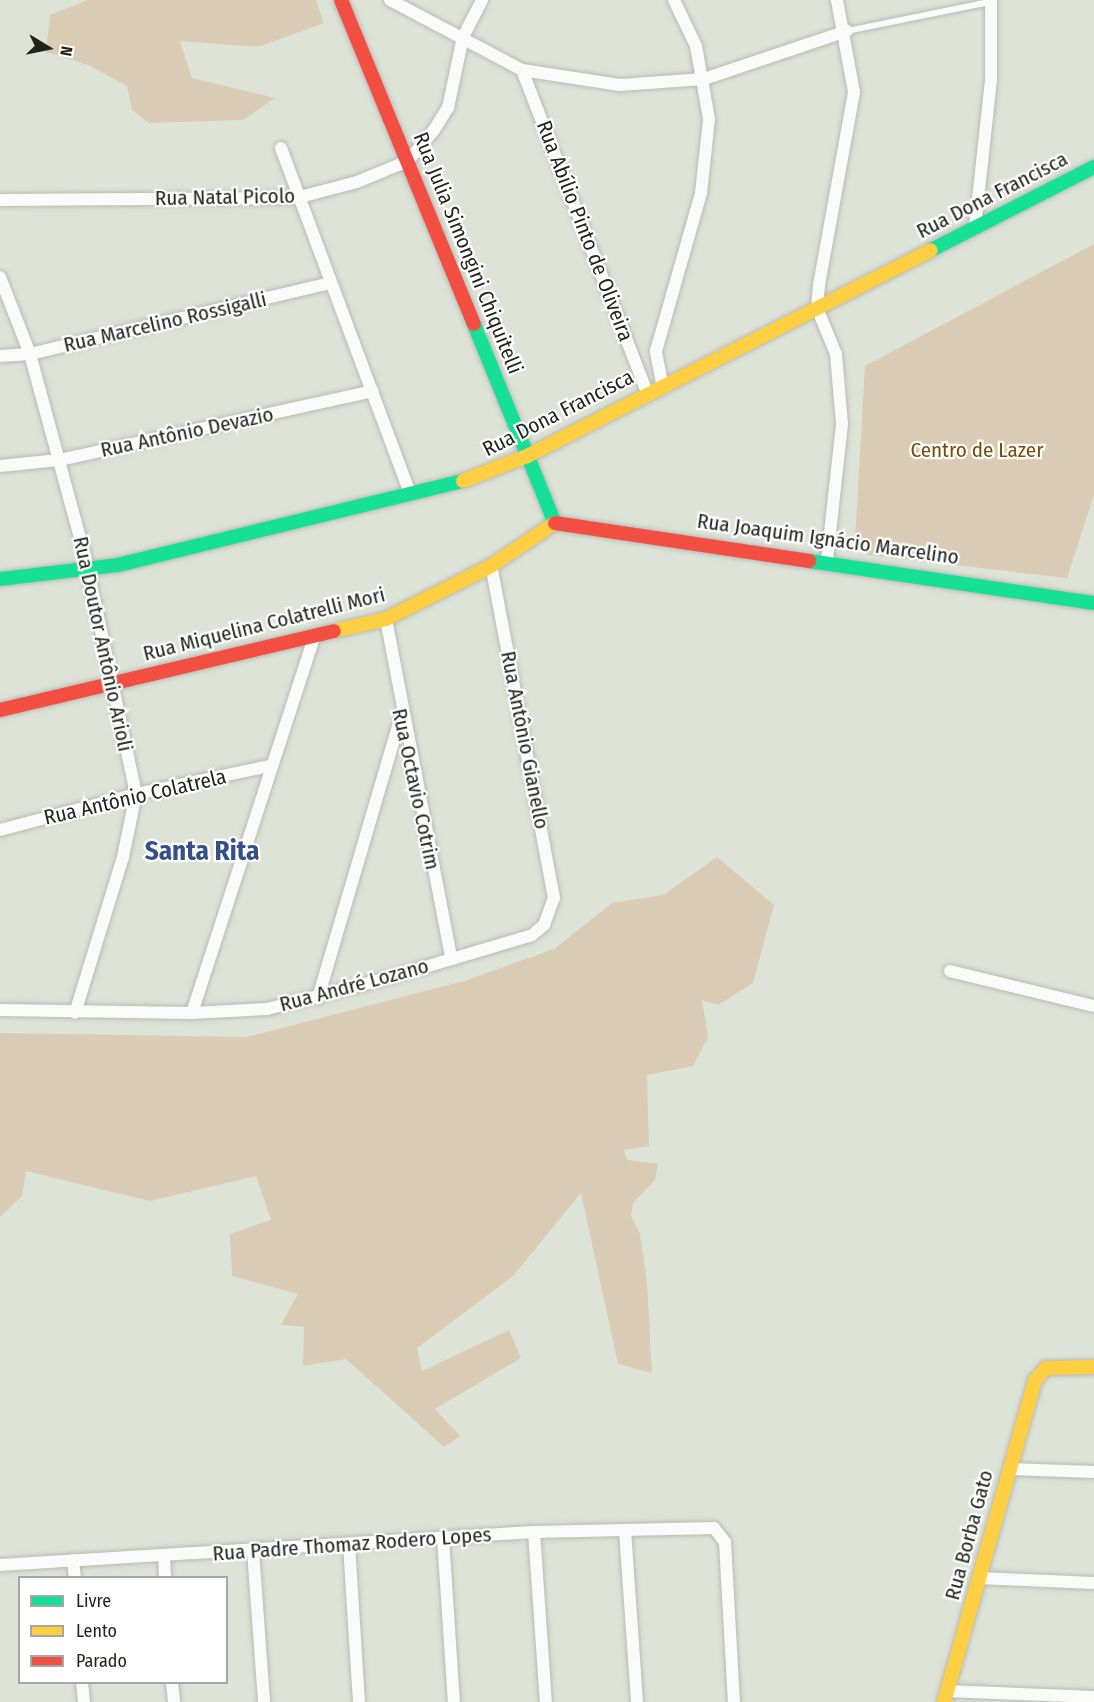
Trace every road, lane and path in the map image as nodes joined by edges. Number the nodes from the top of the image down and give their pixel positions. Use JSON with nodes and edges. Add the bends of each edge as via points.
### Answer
{"nodes":[{"id":1,"x":341,"y":0,"type":"edge"},
{"id":2,"x":390,"y":0,"type":"edge"},
{"id":3,"x":482,"y":0,"type":"edge"},
{"id":4,"x":674,"y":0,"type":"edge"},
{"id":5,"x":837,"y":0,"type":"edge"},
{"id":6,"x":991,"y":1,"type":"edge"},
{"id":7,"x":847,"y":31,"type":"junction"},
{"id":8,"x":463,"y":37,"type":"junction"},
{"id":9,"x":522,"y":70,"type":"junction"},
{"id":10,"x":704,"y":79,"type":"junction"},
{"id":11,"x":281,"y":148,"type":"dead end"},
{"id":12,"x":408,"y":161,"type":"junction"},
{"id":13,"x":1094,"y":167,"type":"edge"},
{"id":14,"x":296,"y":198,"type":"junction"},
{"id":15,"x":0,"y":200,"type":"edge"},
{"id":16,"x":975,"y":227,"type":"junction"},
{"id":17,"x":0,"y":278,"type":"edge"},
{"id":18,"x":330,"y":284,"type":"junction"},
{"id":19,"x":817,"y":308,"type":"junction"},
{"id":20,"x":30,"y":354,"type":"junction"},
{"id":21,"x":0,"y":356,"type":"edge"},
{"id":22,"x":662,"y":383,"type":"junction"},
{"id":23,"x":372,"y":391,"type":"junction"},
{"id":24,"x":647,"y":392,"type":"junction"},
{"id":25,"x":527,"y":456,"type":"junction"},
{"id":26,"x":59,"y":460,"type":"junction"},
{"id":27,"x":0,"y":466,"type":"edge"},
{"id":28,"x":410,"y":493,"type":"junction"},
{"id":29,"x":555,"y":523,"type":"junction"},
{"id":30,"x":827,"y":560,"type":"junction"},
{"id":31,"x":491,"y":566,"type":"junction"},
{"id":32,"x":88,"y":570,"type":"junction"},
{"id":33,"x":0,"y":579,"type":"edge"},
{"id":34,"x":1094,"y":603,"type":"edge"},
{"id":35,"x":386,"y":619,"type":"junction"},
{"id":36,"x":314,"y":638,"type":"junction"},
{"id":37,"x":112,"y":682,"type":"junction"},
{"id":38,"x":0,"y":710,"type":"edge"},
{"id":39,"x":400,"y":718,"type":"junction"},
{"id":40,"x":270,"y":766,"type":"junction"},
{"id":41,"x":136,"y":794,"type":"junction"},
{"id":42,"x":0,"y":831,"type":"edge"},
{"id":43,"x":551,"y":914,"type":"joint"},
{"id":44,"x":451,"y":958,"type":"junction"},
{"id":45,"x":950,"y":971,"type":"dead end"},
{"id":46,"x":318,"y":998,"type":"junction"},
{"id":47,"x":1094,"y":1006,"type":"edge"},
{"id":48,"x":0,"y":1010,"type":"edge"},
{"id":49,"x":75,"y":1013,"type":"junction"},
{"id":50,"x":192,"y":1013,"type":"junction"},
{"id":51,"x":1094,"y":1367,"type":"edge"},
{"id":52,"x":1009,"y":1469,"type":"junction"},
{"id":53,"x":1094,"y":1472,"type":"edge"},
{"id":54,"x":625,"y":1530,"type":"junction"},
{"id":55,"x":534,"y":1532,"type":"junction"},
{"id":56,"x":443,"y":1538,"type":"junction"},
{"id":57,"x":349,"y":1544,"type":"junction"},
{"id":58,"x":253,"y":1551,"type":"junction"},
{"id":59,"x":164,"y":1556,"type":"junction"},
{"id":60,"x":73,"y":1560,"type":"junction"},
{"id":61,"x":0,"y":1565,"type":"edge"},
{"id":62,"x":75,"y":1576,"type":"edge"},
{"id":63,"x":165,"y":1576,"type":"edge"},
{"id":64,"x":979,"y":1578,"type":"junction"},
{"id":65,"x":1094,"y":1583,"type":"edge"},
{"id":66,"x":82,"y":1684,"type":"edge"},
{"id":67,"x":172,"y":1684,"type":"edge"},
{"id":68,"x":946,"y":1696,"type":"edge"},
{"id":69,"x":1094,"y":1697,"type":"edge"},
{"id":70,"x":84,"y":1702,"type":"edge"},
{"id":71,"x":174,"y":1702,"type":"edge"},
{"id":72,"x":264,"y":1702,"type":"edge"},
{"id":73,"x":359,"y":1702,"type":"edge"},
{"id":74,"x":454,"y":1702,"type":"edge"},
{"id":75,"x":546,"y":1702,"type":"edge"},
{"id":76,"x":637,"y":1702,"type":"edge"},
{"id":77,"x":734,"y":1702,"type":"edge"}],
"edges":[{"from":1,"to":12,"type":"street","name":"Rua Julia Simongini Chiquitelli"},
{"from":2,"to":8,"type":"street"},
{"from":3,"to":8,"type":"street"},
{"from":4,"to":10,"type":"street","via":[[696,46]]},
{"from":5,"to":7,"type":"street"},
{"from":6,"to":7,"type":"lane"},
{"from":6,"to":16,"type":"street","via":[[991,80]]},
{"from":7,"to":10,"type":"street"},
{"from":7,"to":19,"type":"street","via":[[854,92]]},
{"from":8,"to":9,"type":"street"},
{"from":8,"to":12,"type":"street","via":[[448,108]]},
{"from":9,"to":10,"type":"street","via":[[620,85]]},
{"from":9,"to":24,"type":"street","name":"Rua Abílio Pinto de Oliveira"},
{"from":10,"to":22,"type":"street","via":[[707,153],[701,193],[660,329],[656,351]]},
{"from":11,"to":14,"type":"street"},
{"from":12,"to":14,"type":"street","name":"Rua Natal Picolo"},
{"from":12,"to":25,"type":"street","name":"Rua Julia Simongini Chiquitelli"},
{"from":13,"to":16,"type":"street","name":"Rua Dona Francisca"},
{"from":14,"to":15,"type":"street","name":"Rua Natal Picolo"},
{"from":14,"to":18,"type":"street"},
{"from":16,"to":19,"type":"street","name":"Rua Dona Francisca"},
{"from":17,"to":20,"type":"street","name":"Rua Doutor Antônio Arioli"},
{"from":18,"to":20,"type":"street","name":"Rua Marcelino Rossigalli"},
{"from":18,"to":23,"type":"street"},
{"from":19,"to":22,"type":"street","name":"Rua Dona Francisca"},
{"from":19,"to":30,"type":"street","via":[[836,354],[842,424]]},
{"from":20,"to":21,"type":"street","name":"Rua Marcelino Rossigalli"},
{"from":20,"to":26,"type":"street","name":"Rua Doutor Antônio Arioli"},
{"from":22,"to":24,"type":"street","name":"Rua Dona Francisca"},
{"from":23,"to":26,"type":"street","name":"Rua Antônio Devazio"},
{"from":23,"to":28,"type":"street"},
{"from":24,"to":25,"type":"street","name":"Rua Dona Francisca"},
{"from":25,"to":28,"type":"street","name":"Rua Dona Francisca","via":[[456,484]]},
{"from":25,"to":29,"type":"street","name":"Rua Julia Simongini Chiquitelli"},
{"from":26,"to":27,"type":"street","name":"Rua Antônio Devazio"},
{"from":26,"to":32,"type":"street","name":"Rua Doutor Antônio Arioli"},
{"from":28,"to":32,"type":"street","name":"Rua Dona Francisca"},
{"from":29,"to":30,"type":"street","name":"Rua Joaquim Ignácio Marcelino"},
{"from":29,"to":31,"type":"street","name":"Rua Miquelina Colatrelli Mori"},
{"from":30,"to":34,"type":"street","name":"Rua Joaquim Ignácio Marcelino"},
{"from":31,"to":35,"type":"street","name":"Rua Miquelina Colatrelli Mori"},
{"from":31,"to":43,"type":"street","name":"Rua Antônio Gianello","via":[[530,754],[554,898]]},
{"from":32,"to":33,"type":"street","name":"Rua Dona Francisca"},
{"from":32,"to":37,"type":"street","name":"Rua Doutor Antônio Arioli"},
{"from":35,"to":36,"type":"street","name":"Rua Miquelina Colatrelli Mori"},
{"from":35,"to":39,"type":"street","name":"Rua Octavio Cotrim"},
{"from":36,"to":37,"type":"street","name":"Rua Miquelina Colatrelli Mori"},
{"from":36,"to":40,"type":"street"},
{"from":37,"to":38,"type":"street","name":"Rua Miquelina Colatrelli Mori"},
{"from":37,"to":41,"type":"street","name":"Rua Doutor Antônio Arioli"},
{"from":39,"to":44,"type":"street","name":"Rua Octavio Cotrim"},
{"from":39,"to":46,"type":"street"},
{"from":40,"to":41,"type":"street","name":"Rua Antônio Colatrela"},
{"from":40,"to":50,"type":"street"},
{"from":41,"to":42,"type":"street","name":"Rua Antônio Colatrela"},
{"from":41,"to":49,"type":"street","name":"Rua Doutor Antônio Arioli","via":[[123,857]]},
{"from":43,"to":44,"type":"street","name":"Rua André Lozano","via":[[532,934]]},
{"from":44,"to":46,"type":"street","name":"Rua André Lozano"},
{"from":45,"to":47,"type":"street"},
{"from":46,"to":50,"type":"street","name":"Rua André Lozano","via":[[267,1009]]},
{"from":48,"to":49,"type":"street","name":"Rua André Lozano"},
{"from":49,"to":50,"type":"street","name":"Rua André Lozano"},
{"from":51,"to":52,"type":"street","name":"Rua Borba Gato","via":[[1046,1368],[1035,1380]]},
{"from":52,"to":53,"type":"street"},
{"from":52,"to":64,"type":"street","name":"Rua Borba Gato"},
{"from":54,"to":55,"type":"street","name":"Rua Padre Thomaz Rodero Lopes"},
{"from":54,"to":76,"type":"street"},
{"from":54,"to":77,"type":"street","name":"Rua Padre Thomaz Rodero Lopes","via":[[704,1526],[714,1528],[725,1542]]},
{"from":55,"to":56,"type":"street","name":"Rua Padre Thomaz Rodero Lopes"},
{"from":55,"to":75,"type":"street"},
{"from":56,"to":57,"type":"street","name":"Rua Padre Thomaz Rodero Lopes"},
{"from":56,"to":74,"type":"street"},
{"from":57,"to":58,"type":"street","name":"Rua Padre Thomaz Rodero Lopes"},
{"from":57,"to":73,"type":"street"},
{"from":58,"to":59,"type":"street","name":"Rua Padre Thomaz Rodero Lopes"},
{"from":58,"to":72,"type":"street"},
{"from":59,"to":60,"type":"street","name":"Rua Padre Thomaz Rodero Lopes"},
{"from":59,"to":63,"type":"street"},
{"from":60,"to":61,"type":"street","name":"Rua Padre Thomaz Rodero Lopes"},
{"from":60,"to":62,"type":"street"},
{"from":64,"to":65,"type":"street"},
{"from":64,"to":68,"type":"street","name":"Rua Borba Gato"},
{"from":66,"to":70,"type":"street"},
{"from":67,"to":71,"type":"street"},
{"from":68,"to":69,"type":"street"}]}
